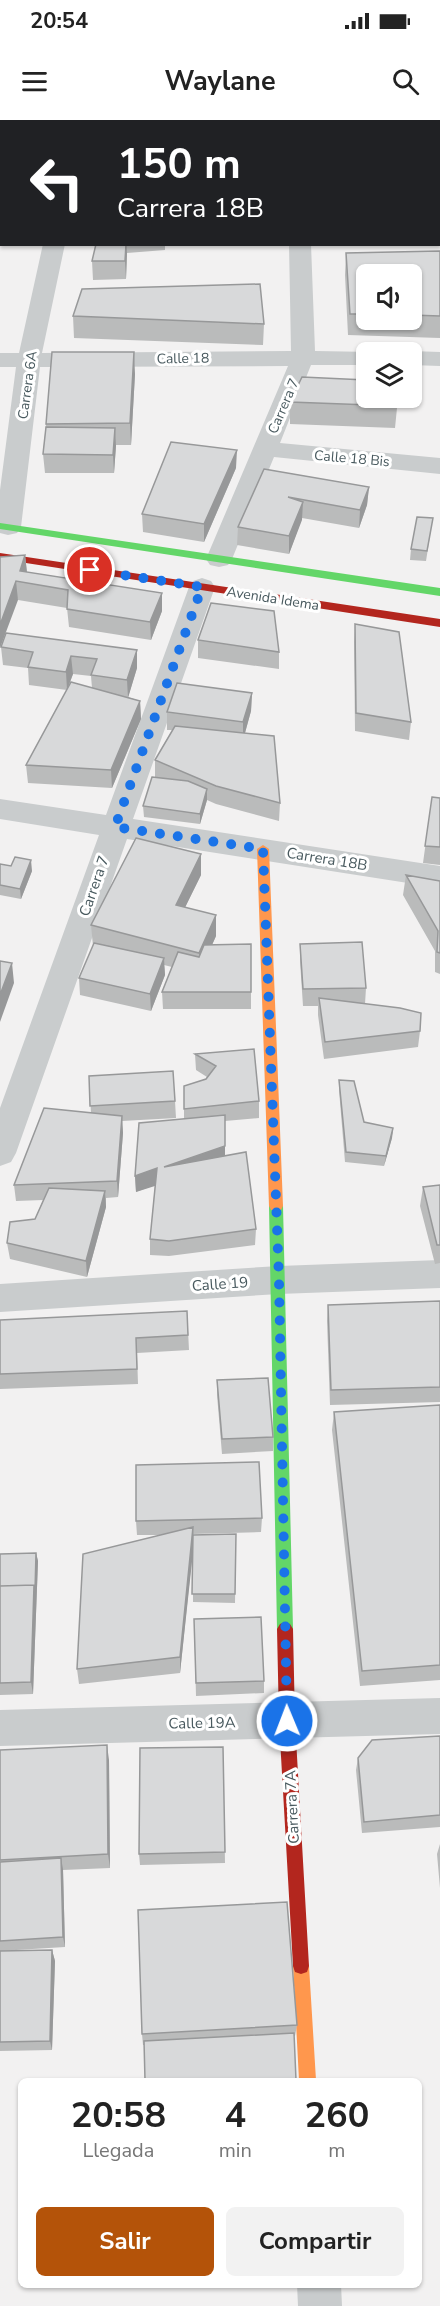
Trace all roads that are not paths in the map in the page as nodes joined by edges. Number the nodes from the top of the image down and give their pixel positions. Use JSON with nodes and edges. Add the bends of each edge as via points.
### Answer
{"nodes":[{"id":1,"x":54,"y":246,"type":"edge"},
{"id":2,"x":300,"y":246,"type":"edge"},
{"id":3,"x":303,"y":357,"type":"junction"},
{"id":4,"x":356,"y":358,"type":"edge"},
{"id":5,"x":422,"y":358,"type":"edge"},
{"id":6,"x":440,"y":358,"type":"edge"},
{"id":7,"x":0,"y":360,"type":"edge"},
{"id":8,"x":29,"y":360,"type":"junction"},
{"id":9,"x":265,"y":449,"type":"junction"},
{"id":10,"x":440,"y":466,"type":"edge"},
{"id":11,"x":4,"y":527,"type":"edge"},
{"id":12,"x":0,"y":556,"type":"edge"},
{"id":13,"x":219,"y":559,"type":"junction"},
{"id":14,"x":202,"y":587,"type":"junction"},
{"id":15,"x":440,"y":592,"type":"edge"},
{"id":16,"x":440,"y":623,"type":"edge"},
{"id":17,"x":0,"y":809,"type":"edge"},
{"id":18,"x":115,"y":827,"type":"junction"},
{"id":19,"x":263,"y":849,"type":"junction"},
{"id":20,"x":440,"y":877,"type":"edge"},
{"id":21,"x":0,"y":1153,"type":"edge"},
{"id":22,"x":440,"y":1274,"type":"edge"},
{"id":23,"x":279,"y":1280,"type":"junction"},
{"id":24,"x":0,"y":1298,"type":"edge"},
{"id":25,"x":440,"y":1716,"type":"edge"},
{"id":26,"x":287,"y":1721,"type":"junction"},
{"id":27,"x":0,"y":1728,"type":"edge"},
{"id":28,"x":308,"y":2078,"type":"edge"},
{"id":29,"x":319,"y":2288,"type":"edge"},
{"id":30,"x":320,"y":2306,"type":"edge"}],
"edges":[{"from":1,"to":8,"type":"street","name":"Carrera 6A"},
{"from":2,"to":3,"type":"street","name":"Carrera 7"},
{"from":3,"to":4,"type":"street","name":"Calle 18"},
{"from":3,"to":8,"type":"street","name":"Calle 18"},
{"from":3,"to":9,"type":"street","name":"Carrera 7"},
{"from":5,"to":6,"type":"street"},
{"from":7,"to":8,"type":"street","name":"Calle 18"},
{"from":8,"to":11,"type":"street","name":"Carrera 6A"},
{"from":9,"to":10,"type":"street","name":"Calle 18 Bis"},
{"from":9,"to":13,"type":"street","name":"Carrera 7"},
{"from":11,"to":13,"type":"street","name":"Avenida Idema"},
{"from":12,"to":14,"type":"street","name":"Avenida Idema"},
{"from":13,"to":15,"type":"street","name":"Avenida Idema"},
{"from":14,"to":16,"type":"street","name":"Avenida Idema"},
{"from":14,"to":18,"type":"street","name":"Carrera 7"},
{"from":17,"to":18,"type":"street","name":"Carrera 18B"},
{"from":18,"to":19,"type":"street","name":"Carrera 18B"},
{"from":18,"to":21,"type":"street","name":"Carrera 7"},
{"from":19,"to":20,"type":"street","name":"Carrera 18B"},
{"from":19,"to":23,"type":"street","name":"Carrera 7A"},
{"from":22,"to":23,"type":"street","name":"Calle 19"},
{"from":23,"to":24,"type":"street","name":"Calle 19"},
{"from":23,"to":26,"type":"street","name":"Carrera 7A"},
{"from":25,"to":26,"type":"street","name":"Calle 19A"},
{"from":26,"to":27,"type":"street","name":"Calle 19A"},
{"from":26,"to":28,"type":"street","name":"Carrera 7A"},
{"from":29,"to":30,"type":"street"}]}
